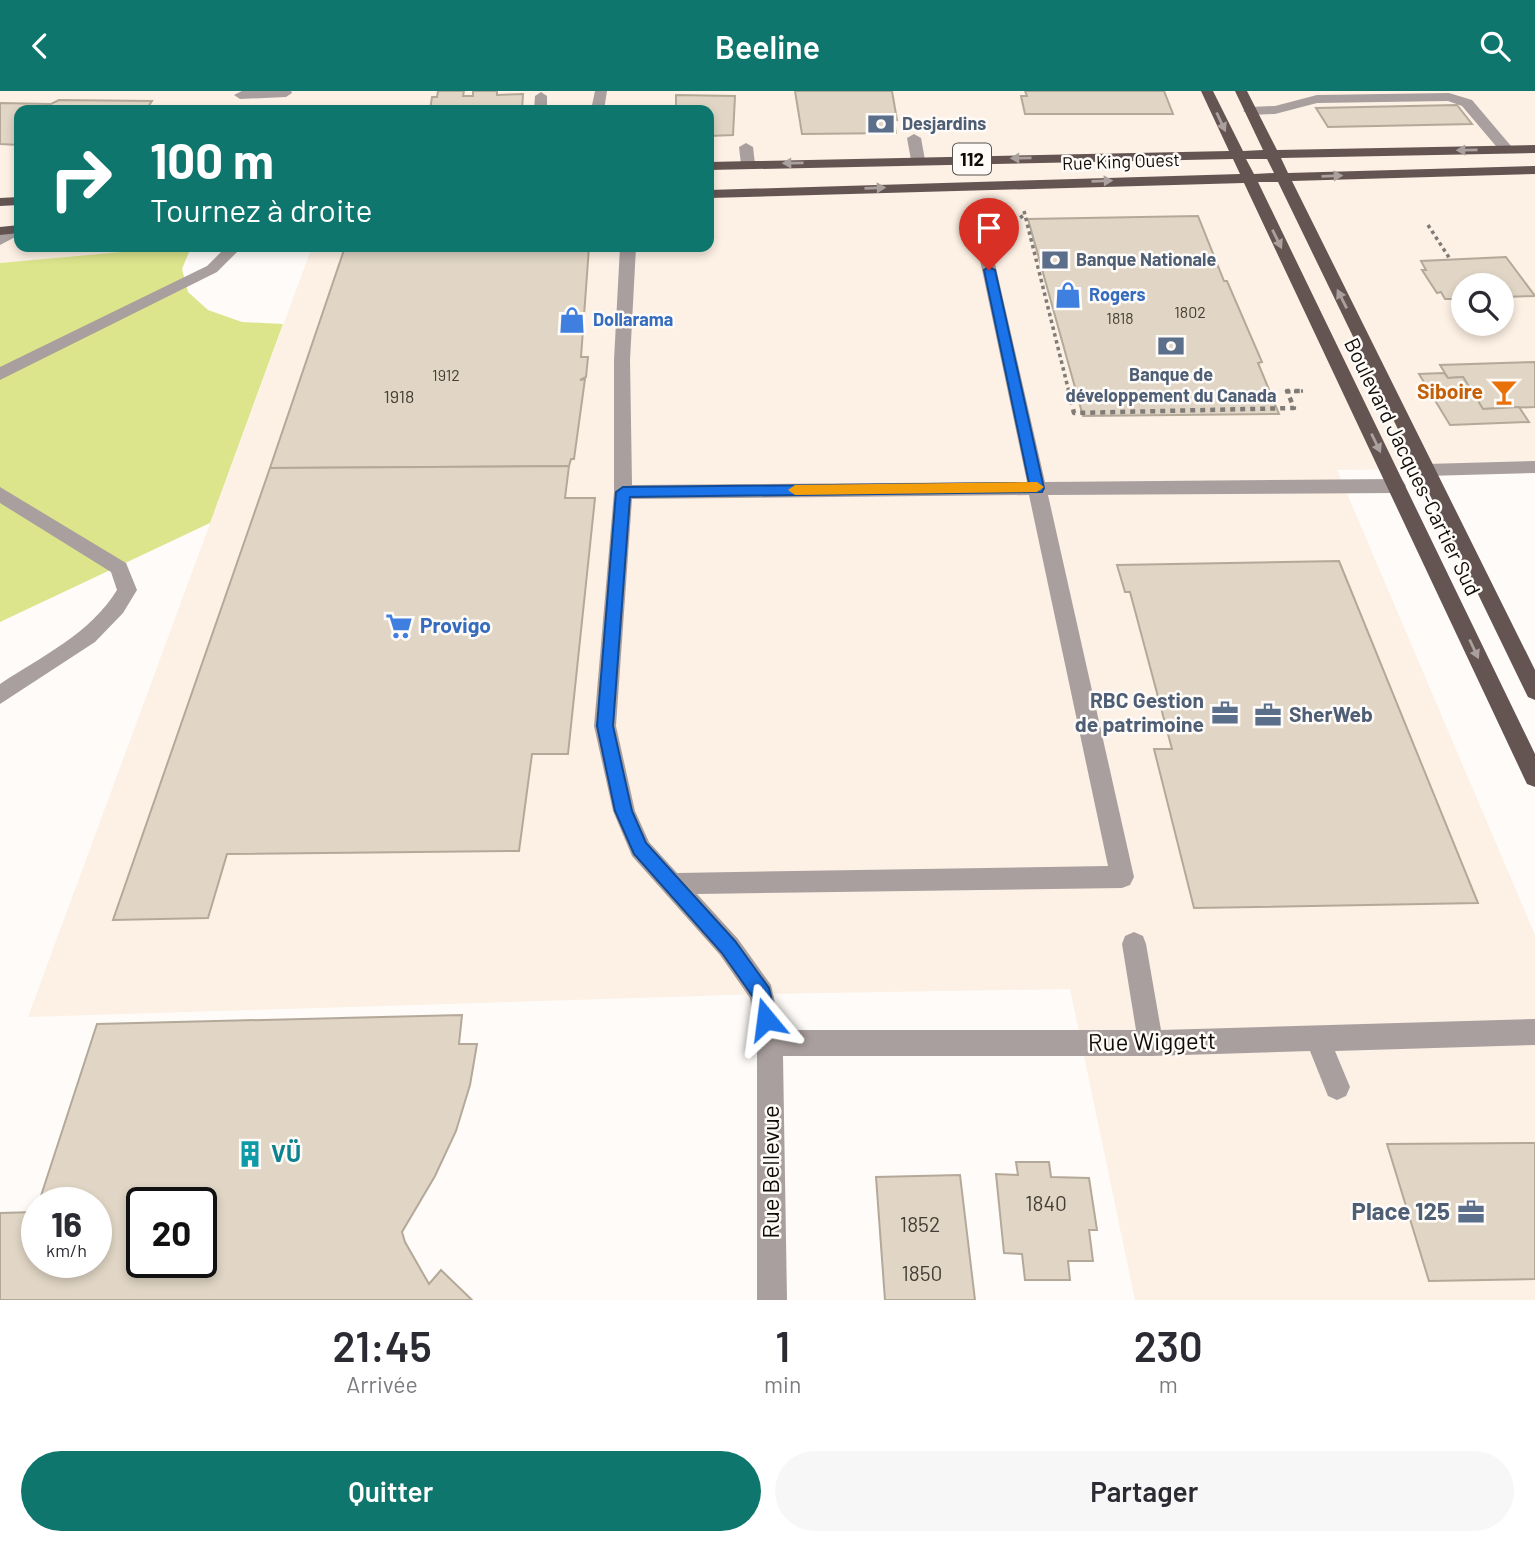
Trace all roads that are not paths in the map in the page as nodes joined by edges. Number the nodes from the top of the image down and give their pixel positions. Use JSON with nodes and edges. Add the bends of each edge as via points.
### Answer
{"nodes":[{"id":1,"x":1207,"y":91,"type":"edge"},
{"id":2,"x":1241,"y":91,"type":"edge"},
{"id":3,"x":1286,"y":91,"type":"edge"},
{"id":4,"x":241,"y":93,"type":"edge"},
{"id":5,"x":286,"y":93,"type":"dead end"},
{"id":6,"x":1447,"y":94,"type":"edge"},
{"id":7,"x":1314,"y":95,"type":"edge"},
{"id":8,"x":1467,"y":103,"type":"junction"},
{"id":9,"x":1294,"y":105,"type":"junction"},
{"id":10,"x":1489,"y":106,"type":"dead end"},
{"id":11,"x":1250,"y":111,"type":"junction"},
{"id":12,"x":914,"y":138,"type":"dead end"},
{"id":13,"x":746,"y":147,"type":"dead end"},
{"id":14,"x":1506,"y":149,"type":"junction"},
{"id":15,"x":1535,"y":149,"type":"edge"},
{"id":16,"x":1236,"y":154,"type":"junction"},
{"id":17,"x":1271,"y":154,"type":"junction"},
{"id":18,"x":918,"y":160,"type":"junction"},
{"id":19,"x":748,"y":164,"type":"junction"},
{"id":20,"x":714,"y":166,"type":"edge"},
{"id":21,"x":1535,"y":170,"type":"edge"},
{"id":22,"x":1247,"y":177,"type":"junction"},
{"id":23,"x":1282,"y":177,"type":"junction"},
{"id":24,"x":714,"y":194,"type":"edge"},
{"id":25,"x":984,"y":246,"type":"dead end"},
{"id":26,"x":229,"y":252,"type":"edge"},
{"id":27,"x":628,"y":252,"type":"edge"},
{"id":28,"x":0,"y":375,"type":"edge"},
{"id":29,"x":1535,"y":467,"type":"edge"},
{"id":30,"x":1426,"y":470,"type":"junction"},
{"id":31,"x":1397,"y":486,"type":"junction"},
{"id":32,"x":1037,"y":488,"type":"junction"},
{"id":33,"x":623,"y":492,"type":"junction"},
{"id":34,"x":0,"y":493,"type":"edge"},
{"id":35,"x":1535,"y":691,"type":"edge"},
{"id":36,"x":0,"y":695,"type":"edge"},
{"id":37,"x":1535,"y":777,"type":"edge"},
{"id":38,"x":670,"y":884,"type":"junction"},
{"id":39,"x":1134,"y":944,"type":"dead end"},
{"id":40,"x":1535,"y":1032,"type":"edge"},
{"id":41,"x":1317,"y":1038,"type":"junction"},
{"id":42,"x":769,"y":1043,"type":"junction"},
{"id":43,"x":1152,"y":1043,"type":"junction"},
{"id":44,"x":1337,"y":1087,"type":"dead end"},
{"id":45,"x":772,"y":1300,"type":"edge"}],
"edges":[{"from":1,"to":16,"type":"main road","name":"Boulevard Jacques-Cartier Sud","one_way":true},
{"from":2,"to":11,"type":"main road","name":"Boulevard Jacques-Cartier Sud"},
{"from":3,"to":9,"type":"street"},
{"from":4,"to":5,"type":"street"},
{"from":6,"to":7,"type":"street"},
{"from":6,"to":8,"type":"street"},
{"from":7,"to":9,"type":"street"},
{"from":8,"to":10,"type":"street"},
{"from":8,"to":14,"type":"street"},
{"from":9,"to":11,"type":"street"},
{"from":11,"to":17,"type":"main road","name":"Boulevard Jacques-Cartier Sud"},
{"from":12,"to":18,"type":"street"},
{"from":13,"to":19,"type":"street"},
{"from":14,"to":15,"type":"main road","name":"Rue King Ouest","number":"112"},
{"from":14,"to":17,"type":"main road","name":"Rue King Ouest","number":"112","one_way":true},
{"from":16,"to":17,"type":"main road","name":"Rue King Ouest","number":"112"},
{"from":16,"to":18,"type":"main road","name":"Rue King Ouest","number":"112","one_way":true},
{"from":16,"to":22,"type":"main road","name":"Boulevard Jacques-Cartier Sud"},
{"from":17,"to":23,"type":"main road","name":"Boulevard Jacques-Cartier Sud"},
{"from":18,"to":19,"type":"main road","name":"Rue King Ouest","number":"112","one_way":true},
{"from":19,"to":20,"type":"main road","name":"Rue King Ouest","number":"112"},
{"from":23,"to":21,"type":"main road","name":"Rue King Ouest","number":"112","one_way":true},
{"from":22,"to":23,"type":"main road","name":"Rue King Ouest","number":"112"},
{"from":24,"to":22,"type":"main road","name":"Rue King Ouest","number":"112","one_way":true},
{"from":22,"to":31,"type":"main road","name":"Boulevard Jacques-Cartier Sud","one_way":true},
{"from":30,"to":23,"type":"main road","name":"Boulevard Jacques-Cartier Sud","one_way":true},
{"from":25,"to":32,"type":"street"},
{"from":26,"to":28,"type":"street","via":[[212,269]]},
{"from":27,"to":33,"type":"street","name":"Rue Bellevue","via":[[622,360]]},
{"from":29,"to":30,"type":"street"},
{"from":30,"to":35,"type":"main road","name":"Boulevard Jacques-Cartier Sud"},
{"from":31,"to":32,"type":"street"},
{"from":31,"to":37,"type":"main road","name":"Boulevard Jacques-Cartier Sud","one_way":true},
{"from":32,"to":33,"type":"street"},
{"from":32,"to":38,"type":"street","via":[[1122,877]]},
{"from":33,"to":38,"type":"street","name":"Rue Bellevue","via":[[605,726],[624,811],[640,849]]},
{"from":34,"to":36,"type":"street","via":[[119,568],[127,590],[118,608],[94,631]]},
{"from":38,"to":42,"type":"street","name":"Rue Bellevue","via":[[729,947],[762,994]]},
{"from":39,"to":43,"type":"street"},
{"from":40,"to":41,"type":"street","name":"Rue Wiggett"},
{"from":41,"to":43,"type":"street","name":"Rue Wiggett"},
{"from":41,"to":44,"type":"street"},
{"from":42,"to":43,"type":"street","name":"Rue Wiggett"},
{"from":42,"to":45,"type":"street","name":"Rue Bellevue"}]}
